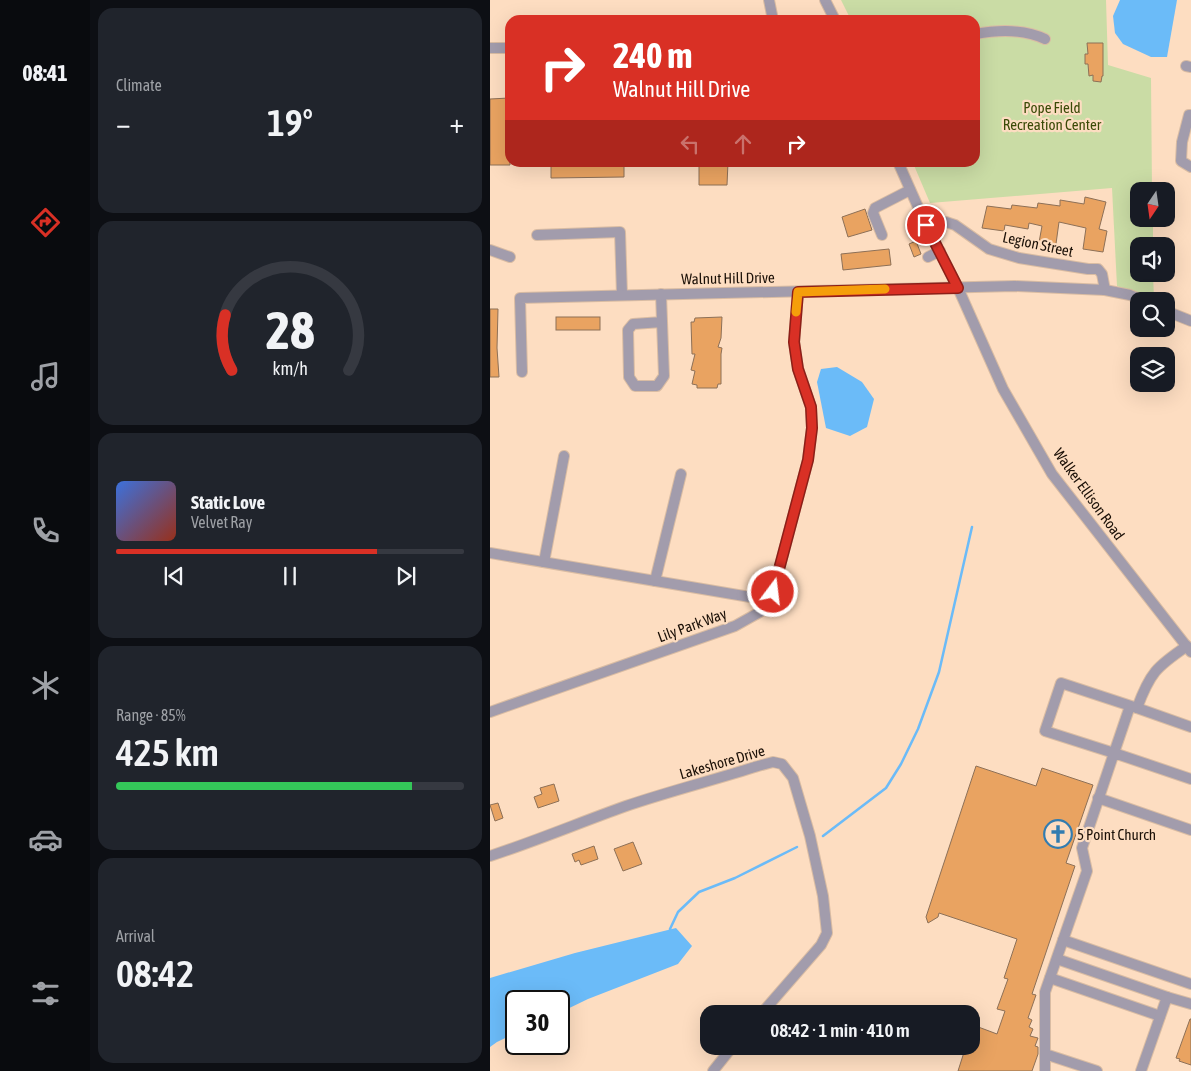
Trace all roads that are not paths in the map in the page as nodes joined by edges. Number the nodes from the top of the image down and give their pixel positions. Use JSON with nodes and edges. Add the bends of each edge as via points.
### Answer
{"nodes":[{"id":1,"x":769,"y":0,"type":"edge"},
{"id":2,"x":825,"y":0,"type":"edge"},
{"id":3,"x":772,"y":15,"type":"edge"},
{"id":4,"x":832,"y":15,"type":"edge"},
{"id":5,"x":980,"y":33,"type":"edge"},
{"id":6,"x":1045,"y":39,"type":"dead end"},
{"id":7,"x":490,"y":48,"type":"edge"},
{"id":8,"x":505,"y":48,"type":"edge"},
{"id":9,"x":1191,"y":115,"type":"edge"},
{"id":10,"x":900,"y":167,"type":"edge"},
{"id":11,"x":1191,"y":167,"type":"edge"},
{"id":12,"x":910,"y":190,"type":"junction"},
{"id":13,"x":926,"y":225,"type":"junction"},
{"id":14,"x":537,"y":235,"type":"dead end"},
{"id":15,"x":882,"y":235,"type":"dead end"},
{"id":16,"x":490,"y":250,"type":"edge"},
{"id":17,"x":940,"y":251,"type":"junction"},
{"id":18,"x":928,"y":257,"type":"dead end"},
{"id":19,"x":510,"y":258,"type":"dead end"},
{"id":20,"x":958,"y":288,"type":"junction"},
{"id":21,"x":1106,"y":290,"type":"junction"},
{"id":22,"x":798,"y":292,"type":"junction"},
{"id":23,"x":661,"y":294,"type":"junction"},
{"id":24,"x":622,"y":295,"type":"junction"},
{"id":25,"x":1130,"y":295,"type":"edge"},
{"id":26,"x":1175,"y":315,"type":"edge"},
{"id":27,"x":1191,"y":321,"type":"edge"},
{"id":28,"x":662,"y":322,"type":"junction"},
{"id":29,"x":522,"y":372,"type":"dead end"},
{"id":30,"x":564,"y":456,"type":"dead end"},
{"id":31,"x":681,"y":474,"type":"dead end"},
{"id":32,"x":490,"y":552,"type":"edge"},
{"id":33,"x":544,"y":562,"type":"junction"},
{"id":34,"x":655,"y":581,"type":"junction"},
{"id":35,"x":768,"y":600,"type":"junction"},
{"id":36,"x":1189,"y":649,"type":"edge"},
{"id":37,"x":1133,"y":707,"type":"junction"},
{"id":38,"x":490,"y":712,"type":"edge"},
{"id":39,"x":1191,"y":727,"type":"edge"},
{"id":40,"x":1114,"y":753,"type":"junction"},
{"id":41,"x":1191,"y":779,"type":"edge"},
{"id":42,"x":1098,"y":798,"type":"junction"},
{"id":43,"x":1191,"y":830,"type":"edge"},
{"id":44,"x":490,"y":856,"type":"edge"},
{"id":45,"x":1063,"y":940,"type":"junction"},
{"id":46,"x":1057,"y":959,"type":"junction"},
{"id":47,"x":1050,"y":978,"type":"junction"},
{"id":48,"x":1191,"y":984,"type":"edge"},
{"id":49,"x":1167,"y":996,"type":"junction"},
{"id":50,"x":1191,"y":1004,"type":"edge"},
{"id":51,"x":769,"y":1005,"type":"edge"},
{"id":52,"x":1160,"y":1016,"type":"junction"},
{"id":53,"x":1046,"y":1054,"type":"junction"},
{"id":54,"x":726,"y":1055,"type":"edge"},
{"id":55,"x":713,"y":1071,"type":"edge"},
{"id":56,"x":1046,"y":1071,"type":"edge"},
{"id":57,"x":1097,"y":1071,"type":"edge"},
{"id":58,"x":1141,"y":1071,"type":"edge"}],
"edges":[{"from":1,"to":3,"type":"street"},
{"from":2,"to":4,"type":"street"},
{"from":5,"to":6,"type":"street","via":[[1029,33]]},
{"from":7,"to":8,"type":"street"},
{"from":9,"to":11,"type":"street","via":[[1182,142],[1181,160]]},
{"from":10,"to":12,"type":"street","name":"Walker Ellison Road"},
{"from":12,"to":13,"type":"street","name":"Walker Ellison Road"},
{"from":12,"to":15,"type":"street","via":[[875,208],[873,213]]},
{"from":13,"to":17,"type":"street","name":"Walker Ellison Road"},
{"from":13,"to":21,"type":"street","name":"Legion Street","via":[[946,222],[955,225],[990,249],[1019,258],[1098,269]]},
{"from":14,"to":24,"type":"street","via":[[620,232]]},
{"from":16,"to":19,"type":"street"},
{"from":17,"to":18,"type":"street"},
{"from":17,"to":20,"type":"street","name":"Walker Ellison Road"},
{"from":20,"to":21,"type":"street","name":"Walnut Hill Drive","via":[[1015,286]]},
{"from":20,"to":22,"type":"street","name":"Walnut Hill Drive"},
{"from":20,"to":36,"type":"street","name":"Walker Ellison Road","via":[[1003,390],[1052,474]]},
{"from":21,"to":25,"type":"street","name":"Walnut Hill Drive"},
{"from":22,"to":23,"type":"street","name":"Walnut Hill Drive"},
{"from":22,"to":35,"type":"street","name":"Lily Park Way","via":[[794,342],[798,369],[811,407],[812,428],[808,460],[773,592]]},
{"from":23,"to":24,"type":"street","name":"Walnut Hill Drive"},
{"from":23,"to":28,"type":"street"},
{"from":24,"to":29,"type":"street","name":"Walnut Hill Drive","via":[[520,298]]},
{"from":26,"to":27,"type":"street"},
{"from":28,"to":28,"type":"street","via":[[664,376],[657,386],[635,386],[629,377],[628,330],[633,324]]},
{"from":30,"to":33,"type":"street"},
{"from":31,"to":34,"type":"street"},
{"from":32,"to":33,"type":"street"},
{"from":33,"to":34,"type":"street"},
{"from":34,"to":35,"type":"street"},
{"from":35,"to":38,"type":"street","name":"Lily Park Way","via":[[760,612],[735,626]]},
{"from":36,"to":37,"type":"street","via":[[1164,662],[1154,672]]},
{"from":37,"to":39,"type":"street"},
{"from":37,"to":40,"type":"street"},
{"from":37,"to":40,"type":"street","via":[[1061,682],[1045,731]]},
{"from":40,"to":41,"type":"street"},
{"from":40,"to":42,"type":"street"},
{"from":42,"to":43,"type":"street"},
{"from":42,"to":45,"type":"street","via":[[1082,848],[1087,870]]},
{"from":44,"to":51,"type":"street","name":"Lakeshore Drive","via":[[629,805],[758,766],[774,762],[782,764],[793,778],[810,836],[827,933],[821,945]]},
{"from":45,"to":46,"type":"street"},
{"from":45,"to":48,"type":"street"},
{"from":46,"to":47,"type":"street"},
{"from":46,"to":49,"type":"street"},
{"from":47,"to":52,"type":"street"},
{"from":47,"to":53,"type":"street","via":[[1045,992]]},
{"from":49,"to":50,"type":"street"},
{"from":49,"to":52,"type":"street"},
{"from":52,"to":58,"type":"street"},
{"from":53,"to":56,"type":"street"},
{"from":53,"to":57,"type":"street"},
{"from":54,"to":55,"type":"street"}]}
